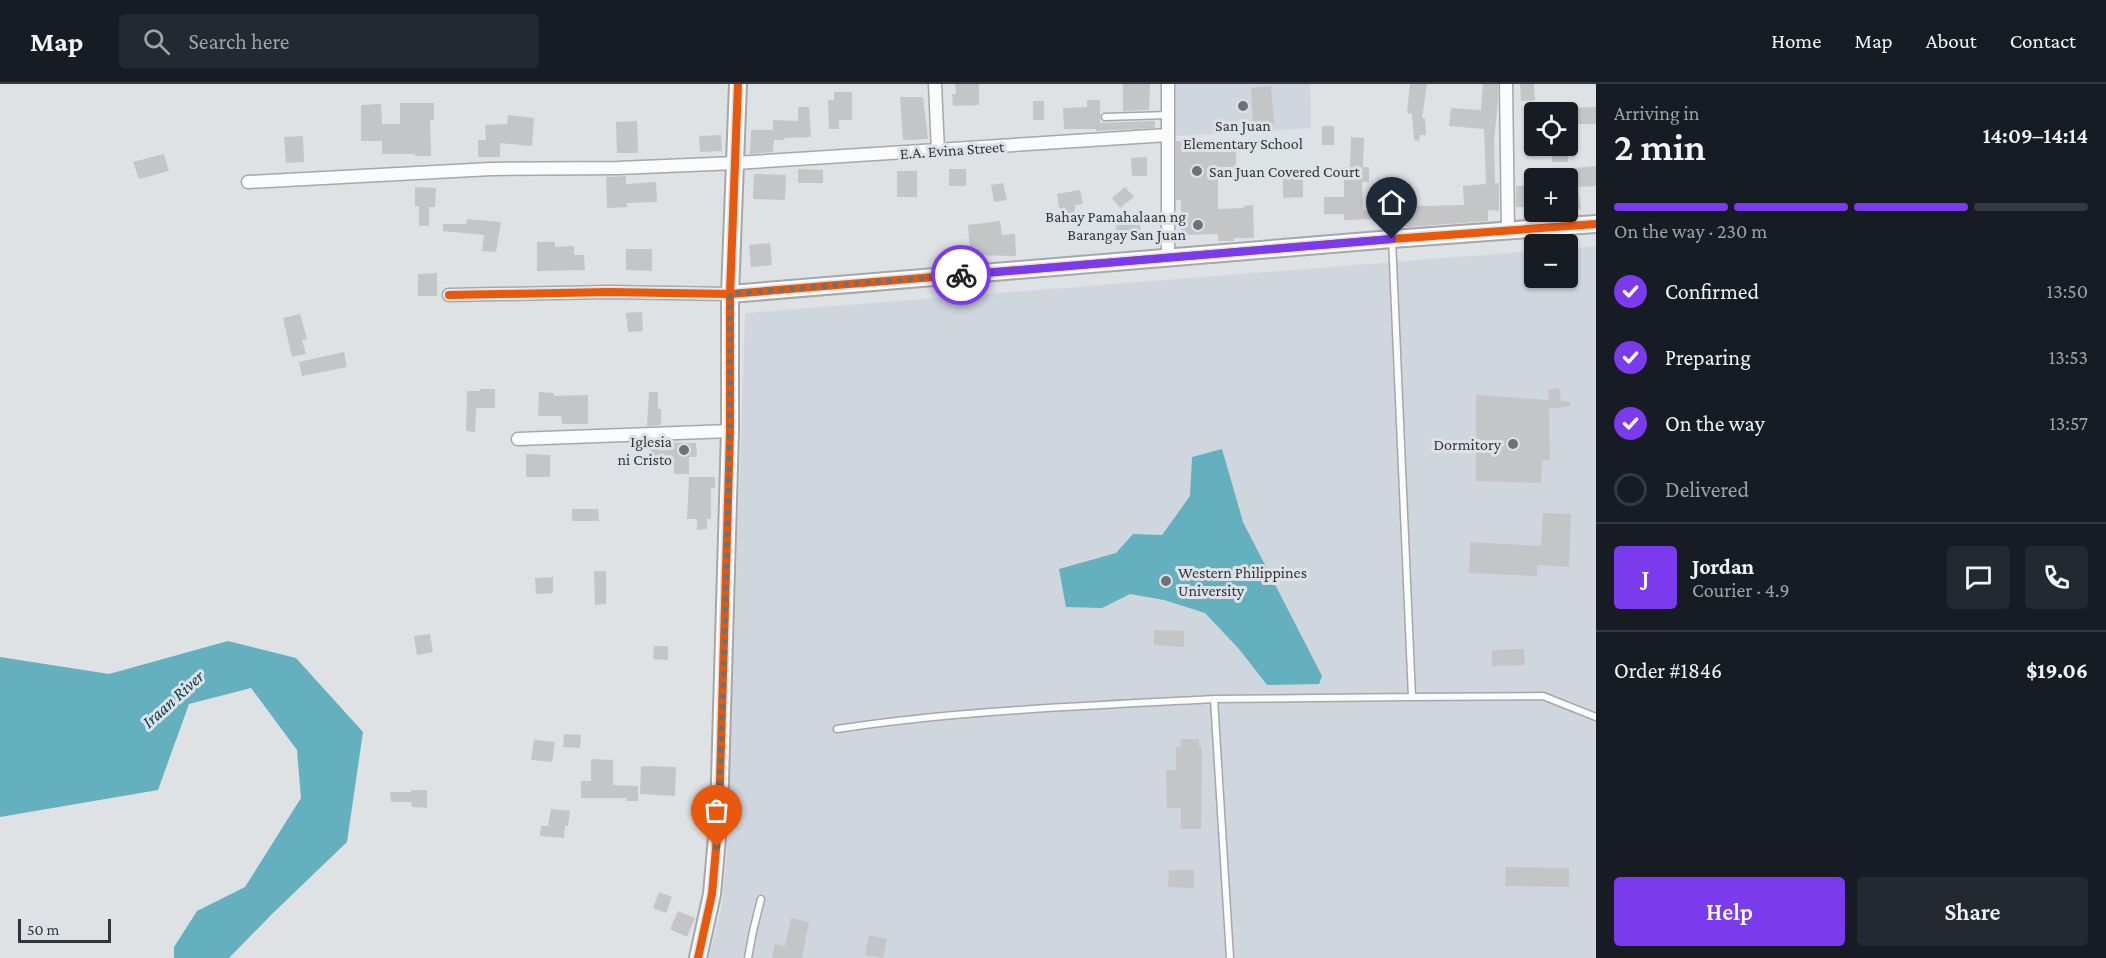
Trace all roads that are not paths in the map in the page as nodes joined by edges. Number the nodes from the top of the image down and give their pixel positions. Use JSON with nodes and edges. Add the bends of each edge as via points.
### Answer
{"nodes":[{"id":1,"x":738,"y":84,"type":"edge"},
{"id":2,"x":935,"y":84,"type":"edge"},
{"id":3,"x":1168,"y":84,"type":"edge"},
{"id":4,"x":1506,"y":84,"type":"edge"},
{"id":5,"x":1168,"y":115,"type":"junction"},
{"id":6,"x":1105,"y":117,"type":"dead end"},
{"id":7,"x":1168,"y":135,"type":"junction"},
{"id":8,"x":938,"y":151,"type":"junction"},
{"id":9,"x":736,"y":163,"type":"junction"},
{"id":10,"x":248,"y":182,"type":"dead end"},
{"id":11,"x":1596,"y":224,"type":"edge"},
{"id":12,"x":1508,"y":230,"type":"junction"},
{"id":13,"x":1392,"y":239,"type":"junction"},
{"id":14,"x":1168,"y":258,"type":"junction"},
{"id":15,"x":730,"y":294,"type":"junction"},
{"id":16,"x":449,"y":295,"type":"dead end"},
{"id":17,"x":730,"y":431,"type":"junction"},
{"id":18,"x":518,"y":439,"type":"dead end"},
{"id":19,"x":1412,"y":697,"type":"junction"},
{"id":20,"x":1214,"y":699,"type":"junction"},
{"id":21,"x":1596,"y":717,"type":"edge"},
{"id":22,"x":837,"y":729,"type":"dead end"},
{"id":23,"x":761,"y":899,"type":"dead end"},
{"id":24,"x":698,"y":958,"type":"edge"},
{"id":25,"x":748,"y":958,"type":"edge"},
{"id":26,"x":1230,"y":958,"type":"edge"}],
"edges":[{"from":1,"to":9,"type":"street"},
{"from":2,"to":8,"type":"street"},
{"from":3,"to":5,"type":"street"},
{"from":4,"to":12,"type":"street"},
{"from":5,"to":6,"type":"lane"},
{"from":5,"to":7,"type":"street"},
{"from":7,"to":8,"type":"street","name":"E.A. Evina Street"},
{"from":7,"to":14,"type":"street"},
{"from":8,"to":9,"type":"street","name":"E.A. Evina Street"},
{"from":9,"to":10,"type":"street","name":"E.A. Evina Street","via":[[491,169]]},
{"from":9,"to":15,"type":"street"},
{"from":11,"to":12,"type":"street"},
{"from":12,"to":13,"type":"street"},
{"from":13,"to":14,"type":"street"},
{"from":13,"to":19,"type":"lane"},
{"from":14,"to":15,"type":"street"},
{"from":15,"to":16,"type":"street"},
{"from":15,"to":17,"type":"street"},
{"from":17,"to":18,"type":"street"},
{"from":17,"to":24,"type":"street","via":[[719,815],[712,894]]},
{"from":19,"to":20,"type":"lane"},
{"from":19,"to":21,"type":"lane","via":[[1543,696]]},
{"from":20,"to":22,"type":"lane","via":[[977,712]]},
{"from":20,"to":26,"type":"lane"},
{"from":23,"to":25,"type":"lane"}]}
